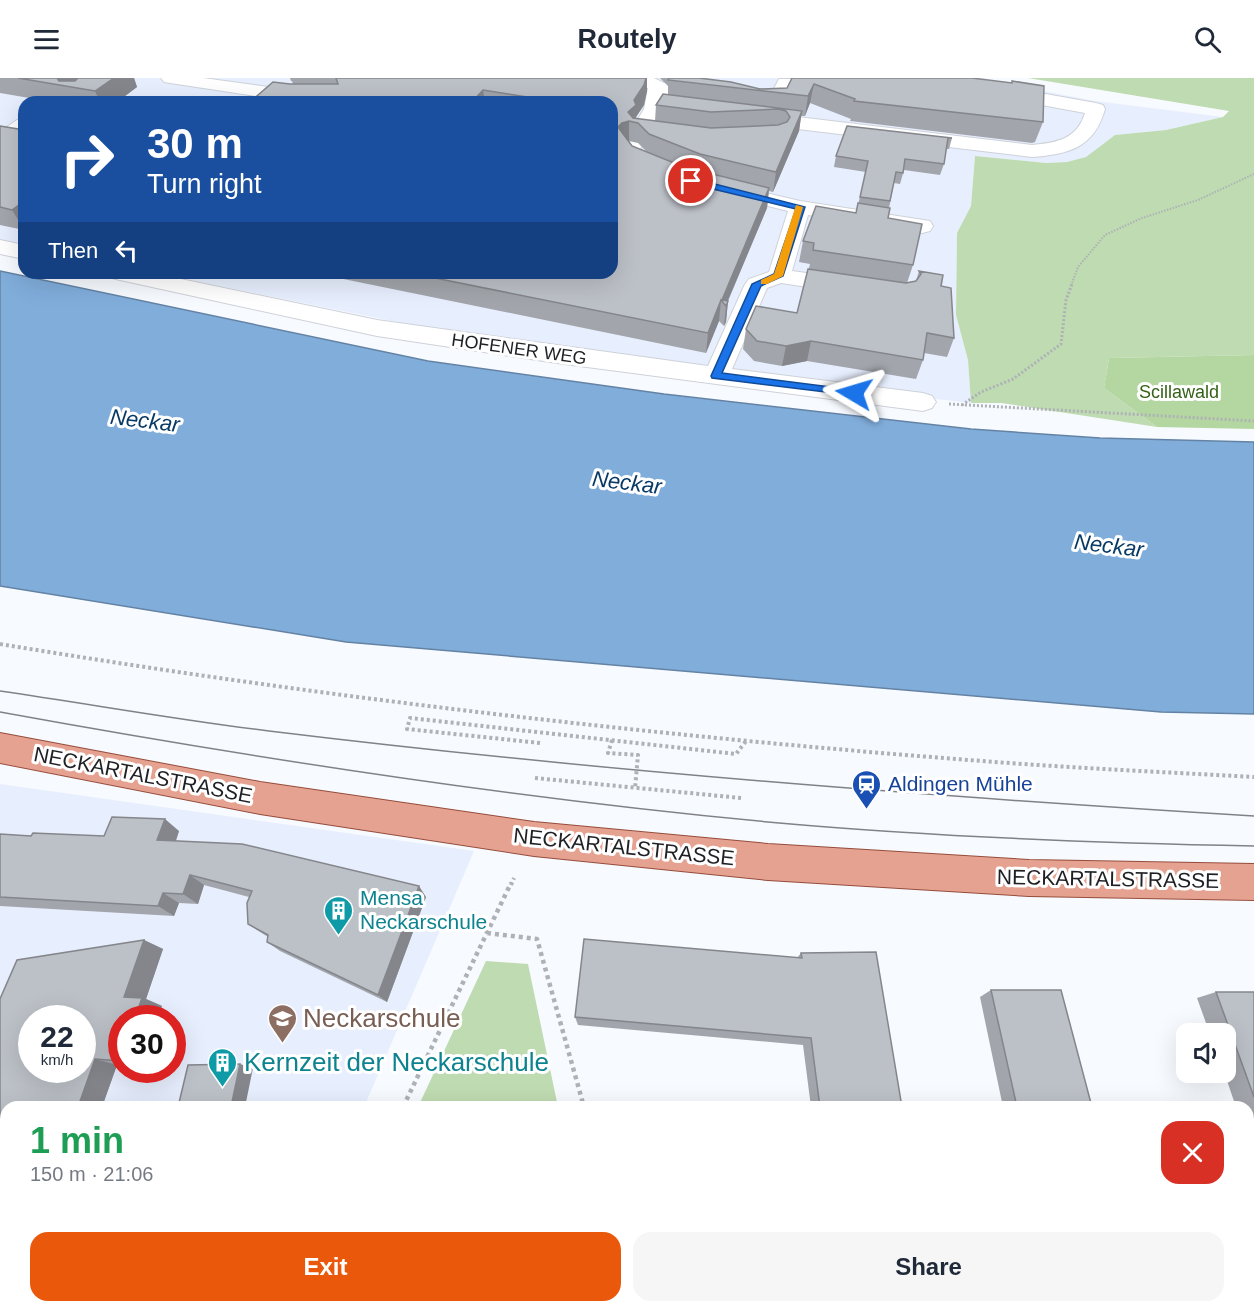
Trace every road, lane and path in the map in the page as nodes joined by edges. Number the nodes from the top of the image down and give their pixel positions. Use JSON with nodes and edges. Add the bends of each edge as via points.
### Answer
{"nodes":[{"id":1,"x":170,"y":78,"type":"edge"},
{"id":2,"x":628,"y":78,"type":"edge"},
{"id":3,"x":785,"y":83,"type":"dead end"},
{"id":4,"x":984,"y":89,"type":"edge"},
{"id":5,"x":259,"y":90,"type":"edge"},
{"id":6,"x":296,"y":96,"type":"edge"},
{"id":7,"x":657,"y":98,"type":"junction"},
{"id":8,"x":678,"y":109,"type":"edge"},
{"id":9,"x":713,"y":113,"type":"edge"},
{"id":10,"x":635,"y":141,"type":"edge"},
{"id":11,"x":650,"y":164,"type":"edge"},
{"id":12,"x":1254,"y":174,"type":"edge"},
{"id":13,"x":702,"y":184,"type":"edge"},
{"id":14,"x":801,"y":207,"type":"junction"},
{"id":15,"x":922,"y":226,"type":"edge"},
{"id":16,"x":0,"y":247,"type":"edge"},
{"id":17,"x":18,"y":251,"type":"edge"},
{"id":18,"x":779,"y":276,"type":"junction"},
{"id":19,"x":148,"y":279,"type":"edge"},
{"id":20,"x":867,"y":289,"type":"edge"},
{"id":21,"x":716,"y":376,"type":"junction"},
{"id":22,"x":923,"y":402,"type":"joint"},
{"id":23,"x":962,"y":405,"type":"junction"},
{"id":24,"x":1254,"y":421,"type":"edge"},
{"id":25,"x":0,"y":644,"type":"edge"},
{"id":26,"x":612,"y":740,"type":"junction"},
{"id":27,"x":746,"y":740,"type":"junction"},
{"id":28,"x":540,"y":743,"type":"dead end"},
{"id":29,"x":0,"y":748,"type":"edge"},
{"id":30,"x":1254,"y":777,"type":"edge"},
{"id":31,"x":535,"y":778,"type":"dead end"},
{"id":32,"x":635,"y":789,"type":"junction"},
{"id":33,"x":741,"y":798,"type":"dead end"},
{"id":34,"x":514,"y":878,"type":"dead end"},
{"id":35,"x":1254,"y":882,"type":"edge"},
{"id":36,"x":487,"y":933,"type":"junction"},
{"id":37,"x":406,"y":1101,"type":"edge"},
{"id":38,"x":582,"y":1101,"type":"edge"}],
"edges":[{"from":1,"to":5,"type":"street","via":[[235,90]]},
{"from":2,"to":7,"type":"street","via":[[652,83]]},
{"from":3,"to":7,"type":"street","via":[[777,102],[675,89]]},
{"from":4,"to":9,"type":"street","via":[[1096,109],[1094,119],[1082,138],[1060,149],[1032,152]]},
{"from":5,"to":6,"type":"street"},
{"from":7,"to":8,"type":"street"},
{"from":7,"to":10,"type":"street"},
{"from":10,"to":11,"type":"street","via":[[640,160]]},
{"from":12,"to":23,"type":"path","via":[[1105,235],[1078,267],[1066,300],[1061,344],[1013,378]]},
{"from":13,"to":14,"type":"street"},
{"from":14,"to":15,"type":"street"},
{"from":14,"to":18,"type":"street"},
{"from":16,"to":17,"type":"street"},
{"from":18,"to":20,"type":"street"},
{"from":18,"to":21,"type":"street","via":[[757,284]]},
{"from":19,"to":21,"type":"street","name":"HOFENER WEG","via":[[377,328]]},
{"from":21,"to":22,"type":"street","name":"HOFENER WEG"},
{"from":22,"to":23,"type":"path"},
{"from":23,"to":24,"type":"path"},
{"from":25,"to":27,"type":"path","via":[[379,701]]},
{"from":26,"to":27,"type":"path","via":[[736,754]]},
{"from":26,"to":28,"type":"path","via":[[410,718],[407,729]]},
{"from":26,"to":32,"type":"path","via":[[608,753],[638,755]]},
{"from":27,"to":30,"type":"path","via":[[983,761]]},
{"from":29,"to":35,"type":"main road","name":"NECKARTALSTRASSE","via":[[260,798],[534,839],[768,862],[1029,878]]},
{"from":31,"to":32,"type":"path"},
{"from":32,"to":33,"type":"path"},
{"from":34,"to":36,"type":"path"},
{"from":36,"to":37,"type":"path"},
{"from":36,"to":38,"type":"path","via":[[537,939]]}]}
